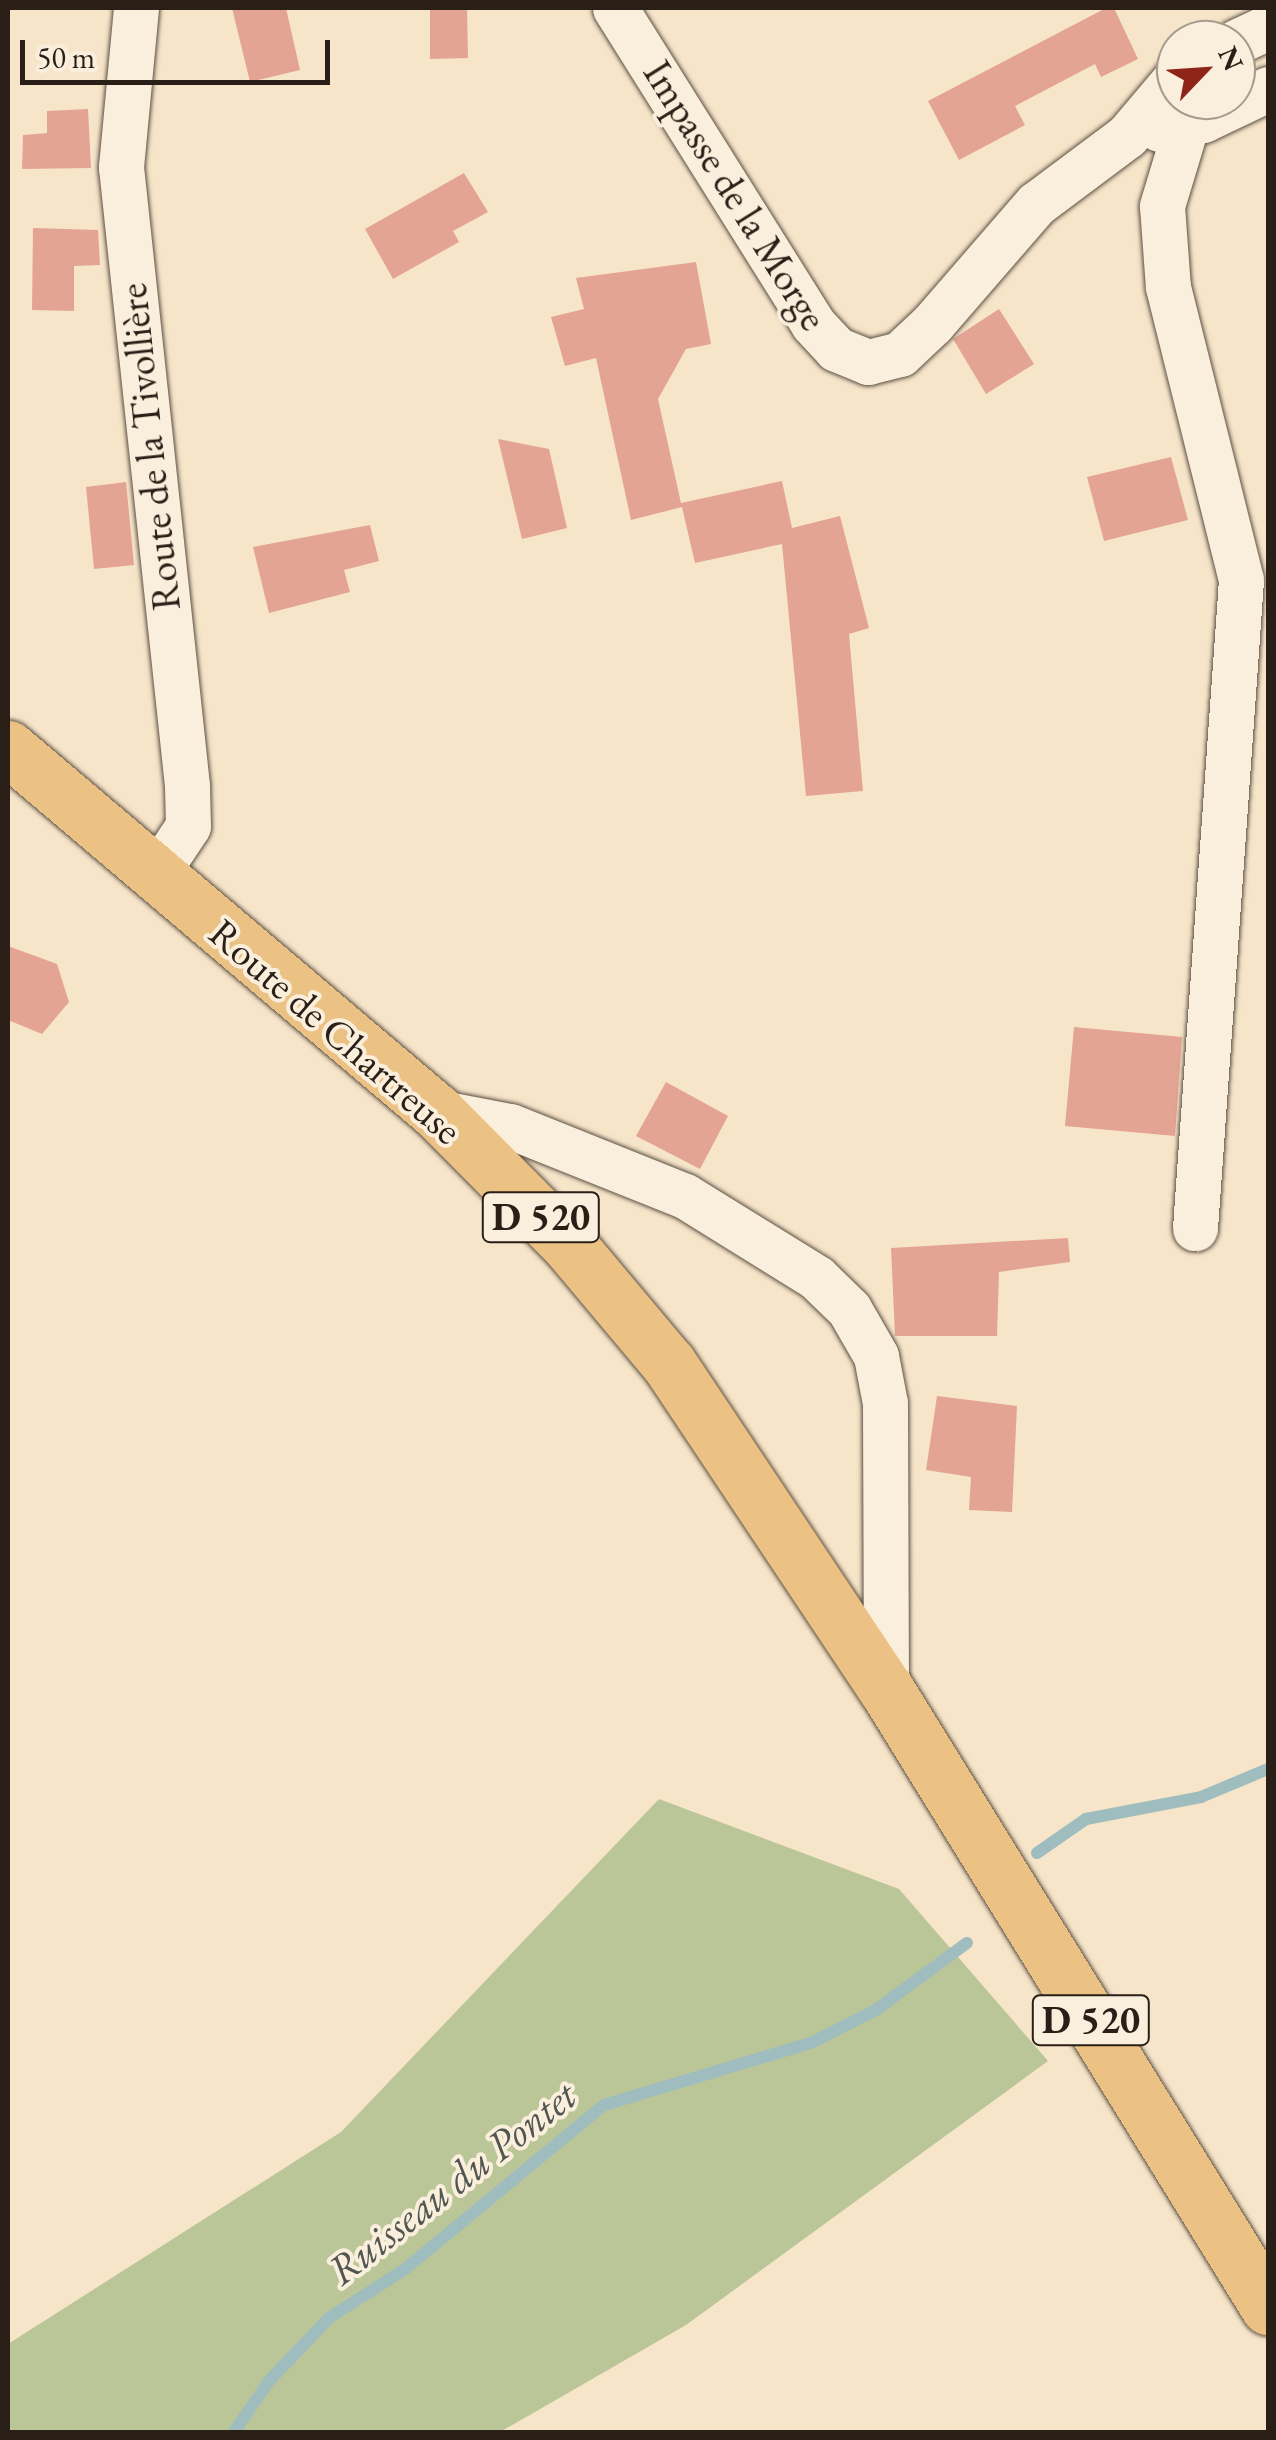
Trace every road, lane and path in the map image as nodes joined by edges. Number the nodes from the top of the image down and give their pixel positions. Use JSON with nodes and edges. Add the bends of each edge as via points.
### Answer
{"nodes":[{"id":1,"x":136,"y":8,"type":"edge"},
{"id":2,"x":615,"y":8,"type":"edge"},
{"id":3,"x":1268,"y":89,"type":"edge"},
{"id":4,"x":1156,"y":102,"type":"edge"},
{"id":5,"x":1187,"y":123,"type":"junction"},
{"id":6,"x":1127,"y":136,"type":"junction"},
{"id":7,"x":8,"y":748,"type":"edge"},
{"id":8,"x":154,"y":877,"type":"junction"},
{"id":9,"x":437,"y":1112,"type":"junction"},
{"id":10,"x":1195,"y":1228,"type":"dead end"},
{"id":11,"x":899,"y":1711,"type":"junction"},
{"id":12,"x":1268,"y":2307,"type":"edge"}],
"edges":[{"from":1,"to":8,"type":"street","name":"Route de la Tivollière","via":[[121,167],[188,826]]},
{"from":2,"to":6,"type":"street","name":"Impasse de la Morge","via":[[814,324],[836,349],[868,362],[900,354],[1036,204]]},
{"from":3,"to":5,"type":"street"},
{"from":4,"to":6,"type":"street","name":"Impasse de la Morge"},
{"from":5,"to":6,"type":"street"},
{"from":5,"to":10,"type":"street","via":[[1162,206],[1168,287],[1241,580]]},
{"from":7,"to":8,"type":"main road","name":"Route de Chartreuse","number":"D 520"},
{"from":8,"to":9,"type":"main road","name":"Route de Chartreuse","number":"D 520"},
{"from":9,"to":11,"type":"main road","name":"Route de Chartreuse","number":"D 520","via":[[569,1245],[669,1364]]},
{"from":9,"to":11,"type":"street","via":[[545,1138],[684,1196],[817,1278],[849,1310],[876,1356],[885,1403]]},
{"from":11,"to":12,"type":"main road","number":"D 520"}]}
